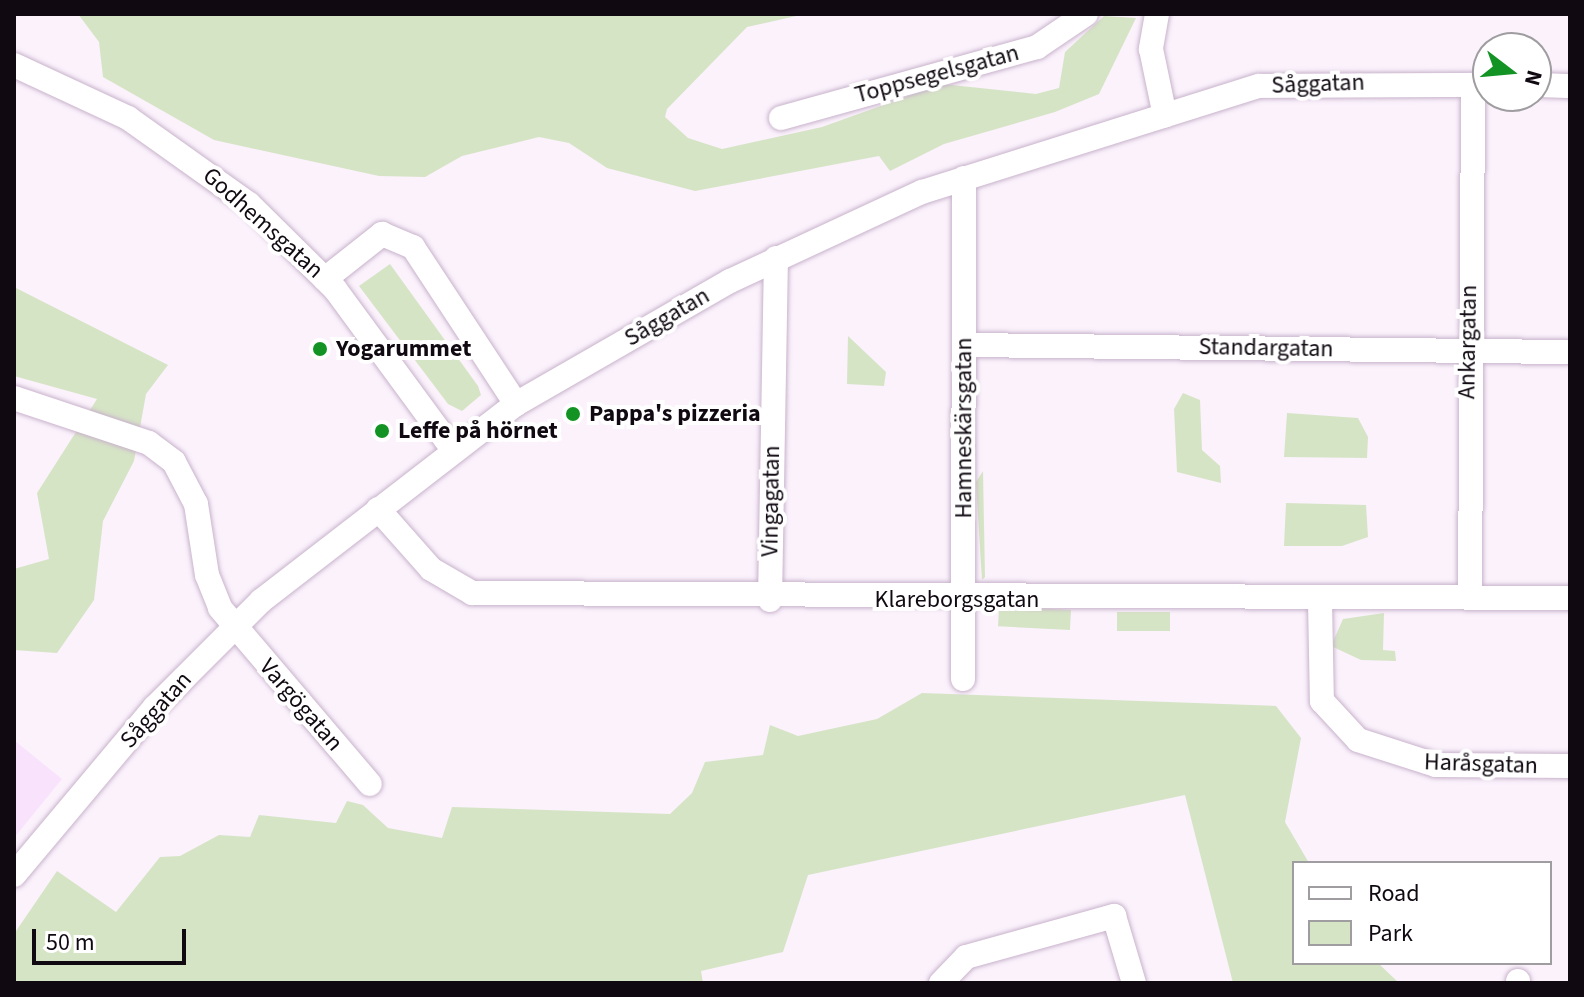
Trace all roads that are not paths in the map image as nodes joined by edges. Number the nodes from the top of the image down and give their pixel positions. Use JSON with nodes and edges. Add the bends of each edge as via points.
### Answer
{"nodes":[{"id":1,"x":1086,"y":14,"type":"edge"},
{"id":2,"x":1157,"y":14,"type":"edge"},
{"id":3,"x":14,"y":65,"type":"edge"},
{"id":4,"x":1472,"y":85,"type":"edge"},
{"id":5,"x":1479,"y":112,"type":"edge"},
{"id":6,"x":1165,"y":116,"type":"junction"},
{"id":7,"x":781,"y":118,"type":"dead end"},
{"id":8,"x":964,"y":178,"type":"junction"},
{"id":9,"x":776,"y":258,"type":"junction"},
{"id":10,"x":325,"y":279,"type":"junction"},
{"id":11,"x":965,"y":345,"type":"junction"},
{"id":12,"x":1467,"y":351,"type":"junction"},
{"id":13,"x":1567,"y":352,"type":"dead end"},
{"id":14,"x":14,"y":398,"type":"edge"},
{"id":15,"x":516,"y":404,"type":"junction"},
{"id":16,"x":454,"y":451,"type":"junction"},
{"id":17,"x":378,"y":509,"type":"junction"},
{"id":18,"x":1470,"y":598,"type":"junction"},
{"id":19,"x":1570,"y":598,"type":"edge"},
{"id":20,"x":770,"y":600,"type":"junction"},
{"id":21,"x":962,"y":600,"type":"junction"},
{"id":22,"x":1320,"y":601,"type":"junction"},
{"id":23,"x":232,"y":627,"type":"junction"},
{"id":24,"x":963,"y":679,"type":"dead end"},
{"id":25,"x":1570,"y":766,"type":"edge"},
{"id":26,"x":370,"y":784,"type":"dead end"},
{"id":27,"x":14,"y":875,"type":"edge"},
{"id":28,"x":941,"y":983,"type":"edge"},
{"id":29,"x":1134,"y":983,"type":"edge"}],
"edges":[{"from":1,"to":7,"type":"street","name":"Toppsegelsgatan","via":[[1037,47]]},
{"from":2,"to":6,"type":"street","via":[[1151,49]]},
{"from":3,"to":10,"type":"street","name":"Godhemsgatan","via":[[95,100],[208,172]]},
{"from":4,"to":6,"type":"street","name":"Såggatan","via":[[1282,83]]},
{"from":5,"to":12,"type":"street","name":"Ankargatan"},
{"from":6,"to":8,"type":"street","name":"Såggatan"},
{"from":8,"to":9,"type":"street","name":"Såggatan"},
{"from":8,"to":11,"type":"street","name":"Hamneskärsgatan"},
{"from":9,"to":15,"type":"street","name":"Såggatan"},
{"from":9,"to":20,"type":"street","name":"Vingagatan"},
{"from":10,"to":15,"type":"street","via":[[382,234],[413,247]]},
{"from":10,"to":16,"type":"street","name":"Godhemsgatan"},
{"from":11,"to":12,"type":"street","name":"Standargatan"},
{"from":11,"to":21,"type":"street","name":"Hamneskärsgatan"},
{"from":12,"to":13,"type":"street","name":"Standargatan"},
{"from":12,"to":18,"type":"street","name":"Ankargatan"},
{"from":14,"to":23,"type":"street","name":"Vargögatan","via":[[149,443],[174,462],[196,504],[213,594]]},
{"from":15,"to":16,"type":"street","name":"Såggatan"},
{"from":16,"to":17,"type":"street","name":"Såggatan"},
{"from":17,"to":20,"type":"street","name":"Klareborgsgatan","via":[[431,569],[463,591]]},
{"from":17,"to":23,"type":"street","name":"Såggatan"},
{"from":18,"to":19,"type":"street","name":"Klareborgsgatan"},
{"from":18,"to":22,"type":"street","name":"Klareborgsgatan"},
{"from":20,"to":21,"type":"street","name":"Klareborgsgatan"},
{"from":21,"to":22,"type":"street","name":"Klareborgsgatan"},
{"from":21,"to":24,"type":"street","name":"Hamneskärsgatan"},
{"from":22,"to":25,"type":"street","name":"Haråsgatan","via":[[1322,701],[1358,740],[1422,764]]},
{"from":23,"to":26,"type":"street","name":"Vargögatan"},
{"from":23,"to":27,"type":"street","name":"Såggatan"},
{"from":28,"to":29,"type":"street","via":[[966,957],[1114,916]]}]}
